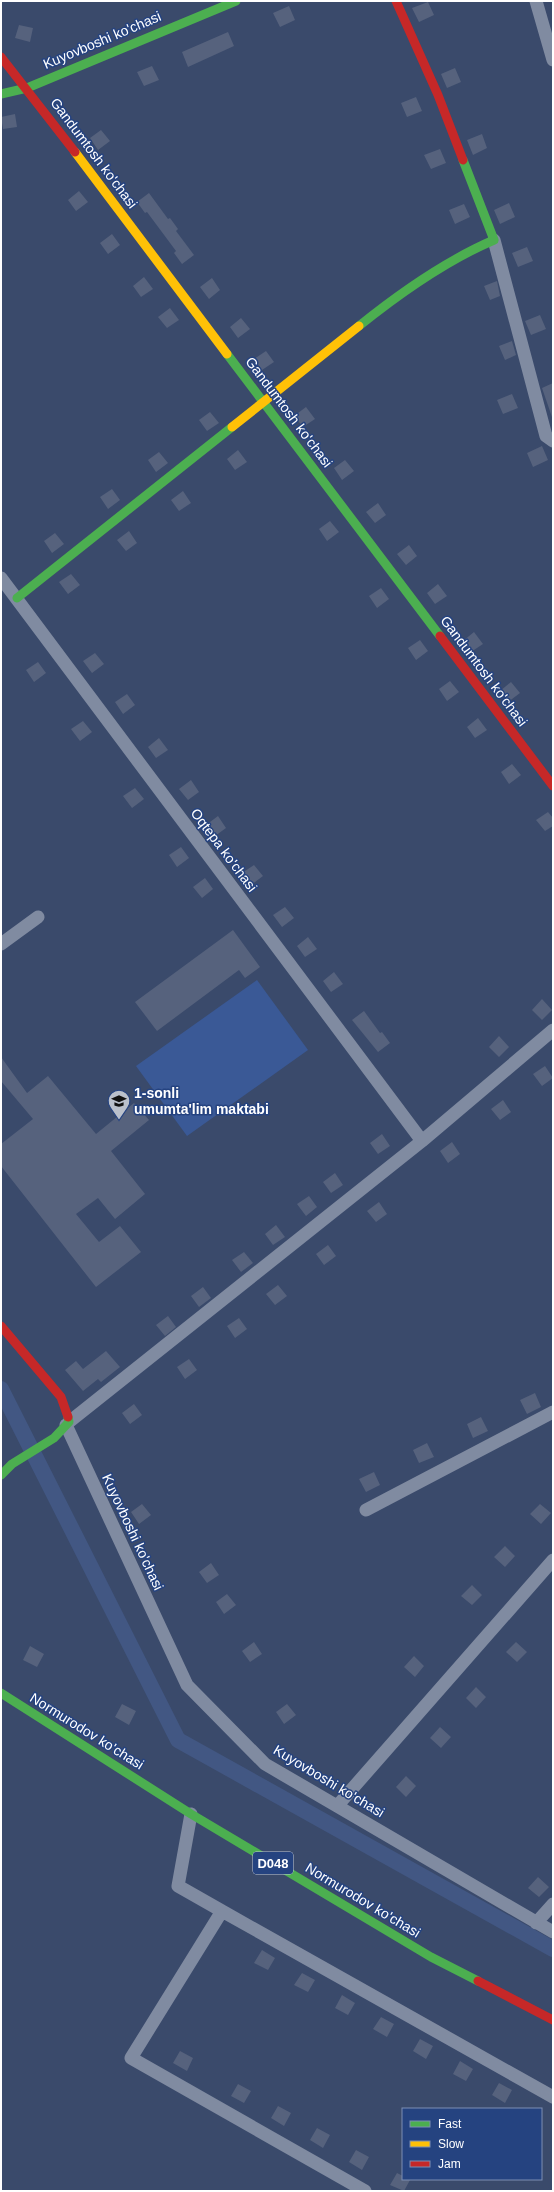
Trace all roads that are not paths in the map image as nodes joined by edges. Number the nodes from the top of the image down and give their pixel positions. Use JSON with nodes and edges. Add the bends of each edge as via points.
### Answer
{"nodes":[{"id":1,"x":396,"y":1,"type":"edge"},
{"id":2,"x":536,"y":1,"type":"edge"},
{"id":3,"x":228,"y":3,"type":"edge"},
{"id":4,"x":1,"y":57,"type":"edge"},
{"id":5,"x":553,"y":60,"type":"edge"},
{"id":6,"x":27,"y":88,"type":"junction"},
{"id":7,"x":1,"y":94,"type":"edge"},
{"id":8,"x":494,"y":240,"type":"junction"},
{"id":9,"x":264,"y":402,"type":"junction"},
{"id":10,"x":553,"y":441,"type":"edge"},
{"id":11,"x":1,"y":578,"type":"edge"},
{"id":12,"x":17,"y":598,"type":"junction"},
{"id":13,"x":553,"y":786,"type":"edge"},
{"id":14,"x":38,"y":917,"type":"dead end"},
{"id":15,"x":1,"y":944,"type":"edge"},
{"id":16,"x":553,"y":1030,"type":"edge"},
{"id":17,"x":422,"y":1141,"type":"junction"},
{"id":18,"x":1,"y":1326,"type":"edge"},
{"id":19,"x":553,"y":1412,"type":"edge"},
{"id":20,"x":67,"y":1424,"type":"junction"},
{"id":21,"x":1,"y":1475,"type":"edge"},
{"id":22,"x":366,"y":1510,"type":"dead end"},
{"id":23,"x":553,"y":1560,"type":"edge"},
{"id":24,"x":1,"y":1693,"type":"edge"},
{"id":25,"x":338,"y":1805,"type":"junction"},
{"id":26,"x":191,"y":1814,"type":"junction"},
{"id":27,"x":553,"y":1904,"type":"edge"},
{"id":28,"x":222,"y":1911,"type":"junction"},
{"id":29,"x":536,"y":1923,"type":"junction"},
{"id":30,"x":553,"y":1932,"type":"edge"},
{"id":31,"x":553,"y":2020,"type":"edge"},
{"id":32,"x":553,"y":2097,"type":"edge"},
{"id":33,"x":365,"y":2191,"type":"edge"}],
"edges":[{"from":1,"to":8,"type":"street","via":[[438,95]]},
{"from":2,"to":5,"type":"street"},
{"from":3,"to":6,"type":"street","name":"Kuyovboshi ko'chasi"},
{"from":4,"to":6,"type":"street","name":"Gandumtosh ko'chasi"},
{"from":6,"to":7,"type":"street","name":"Kuyovboshi ko'chasi"},
{"from":6,"to":9,"type":"street","name":"Gandumtosh ko'chasi"},
{"from":8,"to":9,"type":"street","via":[[464,253],[388,303]]},
{"from":8,"to":10,"type":"street","via":[[546,436]]},
{"from":9,"to":12,"type":"street"},
{"from":9,"to":13,"type":"street","name":"Gandumtosh ko'chasi"},
{"from":11,"to":12,"type":"street","name":"Oqtepa ko'chasi"},
{"from":12,"to":17,"type":"street","name":"Oqtepa ko'chasi"},
{"from":14,"to":15,"type":"street"},
{"from":16,"to":17,"type":"street"},
{"from":17,"to":20,"type":"street"},
{"from":18,"to":20,"type":"street","name":"Kuyovboshi ko'chasi","via":[[61,1397]]},
{"from":19,"to":22,"type":"street"},
{"from":20,"to":21,"type":"street","via":[[54,1438],[12,1464]]},
{"from":20,"to":25,"type":"street","name":"Kuyovboshi ko'chasi","via":[[187,1685],[265,1764]]},
{"from":23,"to":25,"type":"street"},
{"from":24,"to":26,"type":"street","name":"Normurodov ko'chasi","number":"D048"},
{"from":25,"to":29,"type":"street","name":"Kuyovboshi ko'chasi"},
{"from":26,"to":28,"type":"street","via":[[178,1886]]},
{"from":26,"to":31,"type":"street","name":"Normurodov ko'chasi","number":"D048","via":[[431,1957]]},
{"from":27,"to":29,"type":"street"},
{"from":28,"to":32,"type":"street"},
{"from":28,"to":33,"type":"street","via":[[131,2058]]},
{"from":29,"to":30,"type":"street","name":"Kuyovboshi ko'chasi"}]}
